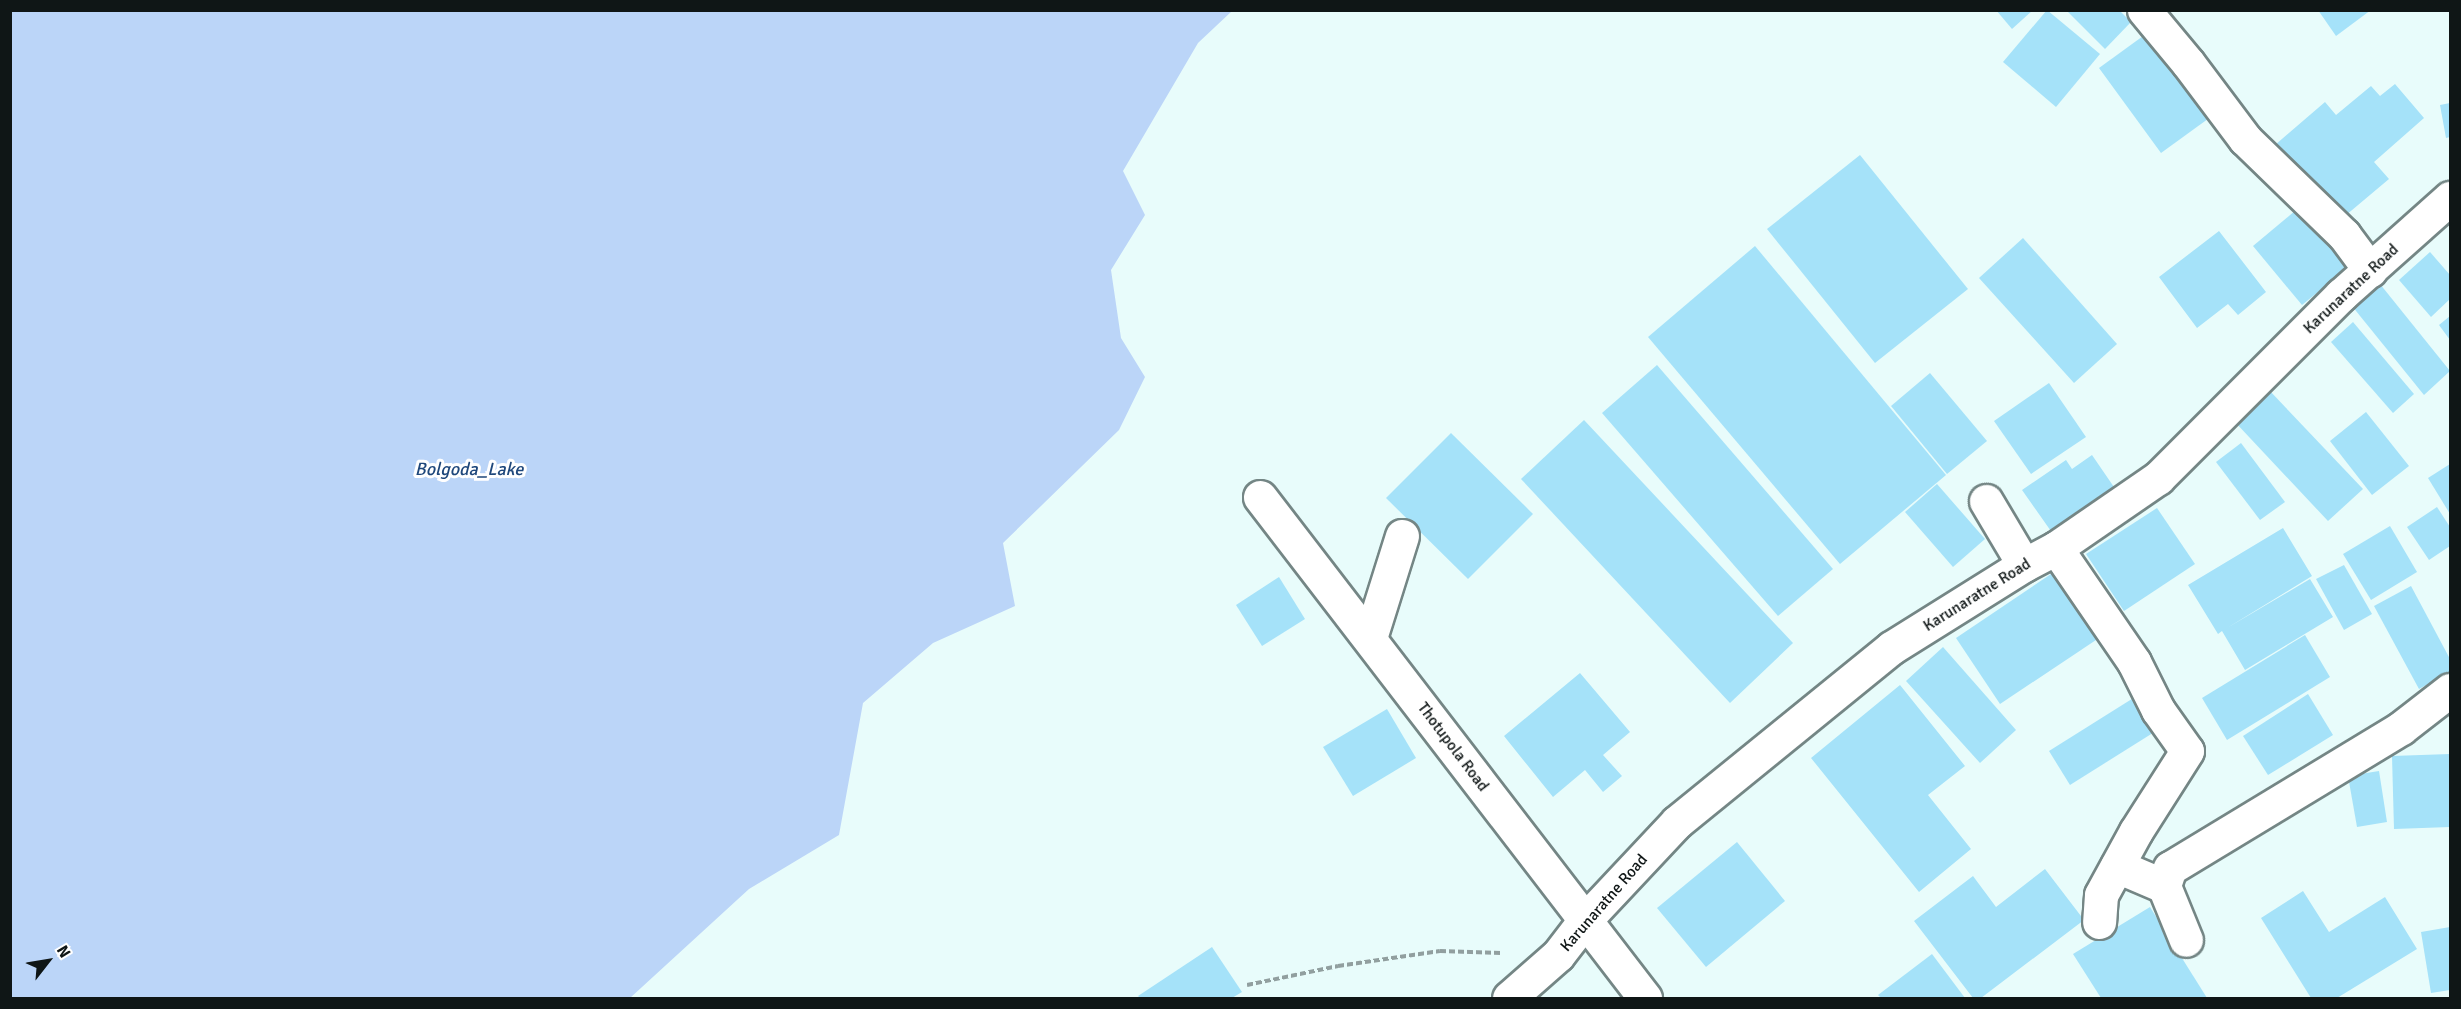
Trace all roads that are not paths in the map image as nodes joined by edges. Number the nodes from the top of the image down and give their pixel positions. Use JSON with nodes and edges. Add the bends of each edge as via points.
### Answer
{"nodes":[{"id":1,"x":2144,"y":10,"type":"edge"},
{"id":2,"x":2451,"y":198,"type":"edge"},
{"id":3,"x":2370,"y":270,"type":"junction"},
{"id":4,"x":1260,"y":496,"type":"dead end"},
{"id":5,"x":1986,"y":501,"type":"dead end"},
{"id":6,"x":1402,"y":536,"type":"dead end"},
{"id":7,"x":2056,"y":548,"type":"junction"},
{"id":8,"x":2024,"y":565,"type":"junction"},
{"id":9,"x":1370,"y":638,"type":"junction"},
{"id":10,"x":2451,"y":690,"type":"edge"},
{"id":11,"x":2117,"y":866,"type":"junction"},
{"id":12,"x":2164,"y":886,"type":"junction"},
{"id":13,"x":1585,"y":920,"type":"junction"},
{"id":14,"x":2099,"y":922,"type":"dead end"},
{"id":15,"x":2186,"y":940,"type":"dead end"},
{"id":16,"x":1509,"y":999,"type":"edge"},
{"id":17,"x":1645,"y":999,"type":"edge"}],
"edges":[{"from":1,"to":3,"type":"street","via":[[2245,139],[2344,235]]},
{"from":2,"to":3,"type":"street","name":"Karunaratne Road"},
{"from":3,"to":7,"type":"street","name":"Karunaratne Road","via":[[2158,478]]},
{"from":4,"to":9,"type":"street","name":"Thotupola Road"},
{"from":5,"to":8,"type":"street"},
{"from":6,"to":9,"type":"street"},
{"from":7,"to":8,"type":"street","name":"Karunaratne Road"},
{"from":7,"to":11,"type":"street","via":[[2134,662],[2158,710],[2187,752]]},
{"from":8,"to":13,"type":"street","name":"Karunaratne Road","via":[[1873,662],[1677,822]]},
{"from":9,"to":13,"type":"street","name":"Thotupola Road"},
{"from":10,"to":12,"type":"street","via":[[2401,728],[2170,868]]},
{"from":11,"to":12,"type":"street"},
{"from":11,"to":14,"type":"street","via":[[2101,895]]},
{"from":12,"to":15,"type":"street"},
{"from":13,"to":16,"type":"street","name":"Karunaratne Road","via":[[1558,955]]},
{"from":13,"to":17,"type":"street","name":"Thotupola Road"}]}
